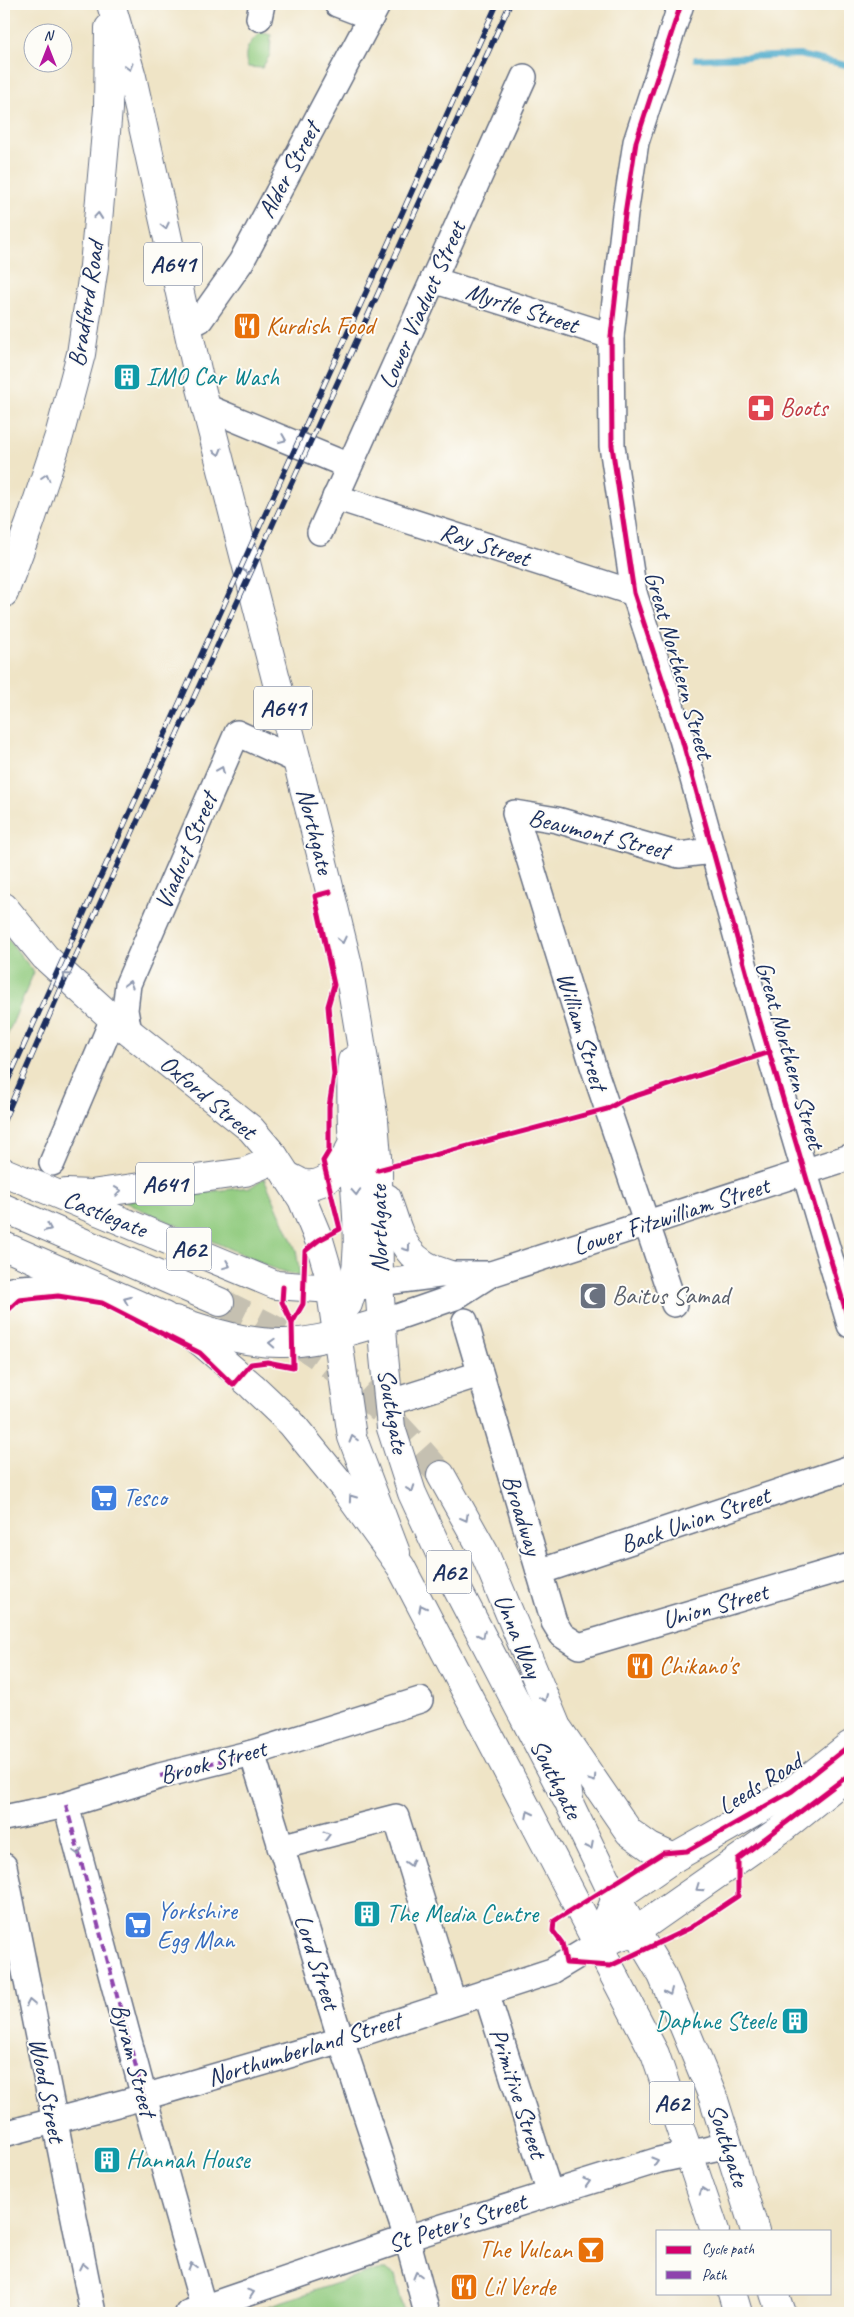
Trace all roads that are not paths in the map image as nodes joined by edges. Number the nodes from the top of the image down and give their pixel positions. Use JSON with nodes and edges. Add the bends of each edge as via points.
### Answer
{"nodes":[{"id":1,"x":110,"y":4,"type":"edge"},
{"id":2,"x":337,"y":4,"type":"edge"},
{"id":3,"x":681,"y":4,"type":"edge"},
{"id":4,"x":374,"y":11,"type":"edge"},
{"id":5,"x":524,"y":77,"type":"dead end"},
{"id":6,"x":433,"y":280,"type":"junction"},
{"id":7,"x":187,"y":324,"type":"junction"},
{"id":8,"x":611,"y":336,"type":"junction"},
{"id":9,"x":206,"y":407,"type":"junction"},
{"id":10,"x":349,"y":466,"type":"junction"},
{"id":11,"x":336,"y":497,"type":"junction"},
{"id":12,"x":236,"y":523,"type":"joint"},
{"id":13,"x":320,"y":532,"type":"dead end"},
{"id":14,"x":4,"y":593,"type":"edge"},
{"id":15,"x":634,"y":593,"type":"junction"},
{"id":16,"x":296,"y":760,"type":"junction"},
{"id":17,"x":515,"y":814,"type":"joint"},
{"id":18,"x":712,"y":851,"type":"junction"},
{"id":19,"x":4,"y":907,"type":"edge"},
{"id":20,"x":354,"y":1008,"type":"junction"},
{"id":21,"x":121,"y":1025,"type":"junction"},
{"id":22,"x":353,"y":1143,"type":"junction"},
{"id":23,"x":850,"y":1157,"type":"edge"},
{"id":24,"x":52,"y":1163,"type":"dead end"},
{"id":25,"x":281,"y":1166,"type":"junction"},
{"id":26,"x":378,"y":1170,"type":"junction"},
{"id":27,"x":4,"y":1172,"type":"edge"},
{"id":28,"x":805,"y":1172,"type":"junction"},
{"id":29,"x":52,"y":1193,"type":"junction"},
{"id":30,"x":4,"y":1208,"type":"edge"},
{"id":31,"x":647,"y":1224,"type":"junction"},
{"id":32,"x":4,"y":1246,"type":"edge"},
{"id":33,"x":447,"y":1274,"type":"junction"},
{"id":34,"x":491,"y":1274,"type":"junction"},
{"id":35,"x":89,"y":1284,"type":"junction"},
{"id":36,"x":355,"y":1286,"type":"junction"},
{"id":37,"x":12,"y":1290,"type":"edge"},
{"id":38,"x":220,"y":1302,"type":"tunnel mouth"},
{"id":39,"x":674,"y":1304,"type":"dead end"},
{"id":40,"x":164,"y":1316,"type":"junction"},
{"id":41,"x":465,"y":1320,"type":"dead end"},
{"id":42,"x":383,"y":1322,"type":"junction"},
{"id":43,"x":850,"y":1325,"type":"edge"},
{"id":44,"x":337,"y":1334,"type":"junction"},
{"id":45,"x":480,"y":1374,"type":"junction"},
{"id":46,"x":388,"y":1402,"type":"junction"},
{"id":47,"x":850,"y":1468,"type":"edge"},
{"id":48,"x":441,"y":1475,"type":"tunnel mouth"},
{"id":49,"x":400,"y":1566,"type":"junction"},
{"id":50,"x":850,"y":1566,"type":"edge"},
{"id":51,"x":539,"y":1572,"type":"junction"},
{"id":52,"x":580,"y":1646,"type":"joint"},
{"id":53,"x":420,"y":1700,"type":"dead end"},
{"id":54,"x":556,"y":1725,"type":"junction"},
{"id":55,"x":850,"y":1745,"type":"edge"},
{"id":56,"x":252,"y":1753,"type":"junction"},
{"id":57,"x":850,"y":1774,"type":"edge"},
{"id":58,"x":66,"y":1805,"type":"junction"},
{"id":59,"x":570,"y":1805,"type":"junction"},
{"id":60,"x":4,"y":1818,"type":"edge"},
{"id":61,"x":280,"y":1847,"type":"junction"},
{"id":62,"x":674,"y":1858,"type":"junction"},
{"id":63,"x":4,"y":1866,"type":"edge"},
{"id":64,"x":616,"y":1898,"type":"junction"},
{"id":65,"x":636,"y":1931,"type":"junction"},
{"id":66,"x":597,"y":1944,"type":"junction"},
{"id":67,"x":486,"y":1992,"type":"junction"},
{"id":68,"x":453,"y":2002,"type":"junction"},
{"id":69,"x":341,"y":2040,"type":"junction"},
{"id":70,"x":144,"y":2097,"type":"junction"},
{"id":71,"x":53,"y":2121,"type":"junction"},
{"id":72,"x":4,"y":2134,"type":"edge"},
{"id":73,"x":729,"y":2144,"type":"junction"},
{"id":74,"x":690,"y":2152,"type":"junction"},
{"id":75,"x":550,"y":2194,"type":"junction"},
{"id":76,"x":715,"y":2230,"type":"edge"},
{"id":77,"x":755,"y":2230,"type":"edge"},
{"id":78,"x":407,"y":2238,"type":"junction"},
{"id":79,"x":732,"y":2294,"type":"edge"},
{"id":80,"x":774,"y":2294,"type":"edge"},
{"id":81,"x":199,"y":2312,"type":"edge"},
{"id":82,"x":93,"y":2313,"type":"edge"},
{"id":83,"x":427,"y":2313,"type":"edge"},
{"id":84,"x":738,"y":2313,"type":"edge"},
{"id":85,"x":780,"y":2313,"type":"edge"}],
"edges":[{"from":1,"to":7,"type":"main road","name":"Bradford Road","number":"A641","one_way":true,"via":[[132,77]]},
{"from":14,"to":1,"type":"main road","name":"Bradford Road","number":"A641","one_way":true,"via":[[59,436],[81,354],[94,266],[108,109]]},
{"from":2,"to":4,"type":"street"},
{"from":3,"to":8,"type":"street","name":"Great Northern Street","via":[[636,142]]},
{"from":4,"to":7,"type":"street","name":"Alder Street","via":[[241,262],[200,320]]},
{"from":5,"to":6,"type":"street","name":"Lower Viaduct Street"},
{"from":6,"to":8,"type":"street","name":"Myrtle Street"},
{"from":6,"to":10,"type":"street","name":"Lower Viaduct Street"},
{"from":7,"to":9,"type":"main road","name":"Bradford Road","number":"A641"},
{"from":8,"to":15,"type":"street","name":"Great Northern Street","via":[[612,446]]},
{"from":9,"to":10,"type":"street","one_way":true},
{"from":9,"to":12,"type":"main road","name":"Bradford Road","number":"A641","one_way":true},
{"from":10,"to":11,"type":"street","name":"Lower Viaduct Street"},
{"from":11,"to":13,"type":"street","name":"Lower Viaduct Street"},
{"from":11,"to":15,"type":"street","name":"Ray Street"},
{"from":12,"to":16,"type":"main road","name":"Northgate","number":"A641","one_way":true},
{"from":15,"to":18,"type":"street","name":"Great Northern Street","via":[[682,739]]},
{"from":16,"to":20,"type":"main road","name":"Northgate","number":"A641","one_way":true,"via":[[348,965]]},
{"from":21,"to":16,"type":"street","name":"Viaduct Street","one_way":true,"via":[[128,984],[236,733]]},
{"from":17,"to":18,"type":"street","name":"Beaumont Street","via":[[557,820],[679,855]]},
{"from":17,"to":31,"type":"street","name":"William Street","via":[[594,1069]]},
{"from":18,"to":28,"type":"street","name":"Great Northern Street"},
{"from":21,"to":19,"type":"main road","name":"Oxford Street","one_way":true,"via":[[45,957]]},
{"from":20,"to":22,"type":"main road","number":"A641","via":[[350,1102]]},
{"from":20,"to":26,"type":"main road","name":"Northgate","number":"A641","via":[[374,1120]]},
{"from":21,"to":24,"type":"street"},
{"from":21,"to":25,"type":"main road","name":"Oxford Street","via":[[250,1129]]},
{"from":22,"to":25,"type":"main road","via":[[341,1164],[320,1183],[306,1184]]},
{"from":22,"to":36,"type":"main road","number":"A641","one_way":true,"via":[[358,1235]]},
{"from":23,"to":28,"type":"street","name":"Lower Fitzwilliam Street"},
{"from":29,"to":25,"type":"main road","number":"A641","one_way":true,"via":[[91,1194],[245,1172],[264,1164]]},
{"from":25,"to":36,"type":"main road","name":"Oxford Street","number":"A641","via":[[302,1200],[320,1240]]},
{"from":26,"to":33,"type":"main road","one_way":true,"via":[[408,1252],[425,1265]]},
{"from":26,"to":36,"type":"main road","name":"Northgate","number":"A641"},
{"from":27,"to":29,"type":"main road","name":"Castlegate","number":"A62"},
{"from":28,"to":31,"type":"street","name":"Lower Fitzwilliam Street"},
{"from":28,"to":43,"type":"street","name":"Great Northern Street"},
{"from":29,"to":36,"type":"main road","name":"Castlegate","number":"A62","one_way":true,"via":[[276,1285]]},
{"from":30,"to":38,"type":"main road","name":"Castlegate","number":"A62","one_way":true},
{"from":31,"to":34,"type":"street","name":"Lower Fitzwilliam Street"},
{"from":31,"to":39,"type":"street","name":"William Street"},
{"from":32,"to":35,"type":"main road","number":"A62"},
{"from":33,"to":34,"type":"street","name":"Lower Fitzwilliam Street"},
{"from":33,"to":36,"type":"street","name":"Lower Fitzwilliam Street"},
{"from":34,"to":42,"type":"street","name":"Lower Fitzwilliam Street","via":[[455,1296]]},
{"from":35,"to":37,"type":"street"},
{"from":40,"to":35,"type":"main road","number":"A62","one_way":true},
{"from":36,"to":42,"type":"main road","name":"Northgate","number":"A641"},
{"from":36,"to":44,"type":"main road","number":"A641"},
{"from":44,"to":40,"type":"main road","number":"A62","one_way":true,"via":[[293,1343],[252,1342],[221,1336]]},
{"from":49,"to":40,"type":"main road","name":"Southgate","number":"A62","one_way":true,"via":[[344,1488],[291,1423],[241,1376]]},
{"from":41,"to":45,"type":"street","name":"Broadway"},
{"from":42,"to":44,"type":"main road","number":"A62"},
{"from":42,"to":46,"type":"main road","name":"Southgate","number":"A62"},
{"from":49,"to":44,"type":"main road","name":"Southgate","number":"A62","one_way":true,"via":[[352,1437]]},
{"from":45,"to":46,"type":"street"},
{"from":45,"to":51,"type":"street","name":"Broadway"},
{"from":46,"to":59,"type":"main road","name":"Southgate","number":"A62","one_way":true,"via":[[391,1428],[412,1493]]},
{"from":47,"to":51,"type":"street","name":"Back Union Street"},
{"from":48,"to":54,"type":"main road","name":"Unna Way","number":"A62","one_way":true,"via":[[484,1552]]},
{"from":66,"to":49,"type":"main road","name":"Southgate","number":"A62","one_way":true},
{"from":50,"to":52,"type":"street","name":"Union Street"},
{"from":51,"to":52,"type":"street","name":"Broadway","via":[[554,1622],[562,1635]]},
{"from":53,"to":56,"type":"street","name":"Brook Street"},
{"from":54,"to":59,"type":"main road","name":"Unna Way","number":"A62"},
{"from":54,"to":62,"type":"main road","number":"A62","one_way":true,"via":[[630,1832],[650,1847]]},
{"from":55,"to":62,"type":"main road","name":"Leeds Road","via":[[792,1791]]},
{"from":56,"to":58,"type":"street","name":"Brook Street","via":[[160,1776]]},
{"from":56,"to":61,"type":"street","name":"Lord Street"},
{"from":57,"to":65,"type":"main road","name":"Leeds Road","one_way":true,"via":[[783,1828]]},
{"from":58,"to":60,"type":"street","name":"Brook Street"},
{"from":58,"to":70,"type":"street","name":"Byram Street","one_way":true},
{"from":59,"to":64,"type":"main road","name":"Southgate","number":"A62","one_way":true},
{"from":61,"to":68,"type":"street","one_way":true,"via":[[396,1816]]},
{"from":61,"to":69,"type":"street","name":"Lord Street"},
{"from":62,"to":64,"type":"main road","name":"Leeds Road"},
{"from":71,"to":63,"type":"street","name":"Wood Street","one_way":true},
{"from":64,"to":65,"type":"main road","name":"Southgate","number":"A62"},
{"from":64,"to":66,"type":"main road"},
{"from":65,"to":66,"type":"main road","name":"Leeds Road"},
{"from":65,"to":73,"type":"main road","name":"Southgate","number":"A62","one_way":true,"via":[[673,2001]]},
{"from":66,"to":67,"type":"street","name":"Northumberland Street","via":[[552,1971]]},
{"from":66,"to":74,"type":"main road","name":"Southgate","number":"A62","via":[[655,2054]]},
{"from":67,"to":68,"type":"street","name":"Northumberland Street"},
{"from":67,"to":75,"type":"street","name":"Primitive Street"},
{"from":68,"to":69,"type":"street","name":"Northumberland Street"},
{"from":69,"to":70,"type":"street","name":"Northumberland Street"},
{"from":69,"to":78,"type":"street","name":"Lord Street"},
{"from":70,"to":71,"type":"street","name":"Northumberland Street"},
{"from":81,"to":70,"type":"street","name":"Byram Street","one_way":true},
{"from":71,"to":72,"type":"street","name":"Northumberland Street"},
{"from":82,"to":71,"type":"street","name":"Wood Street","one_way":true},
{"from":73,"to":74,"type":"street","name":"St Peter's Street"},
{"from":73,"to":77,"type":"main road","name":"Southgate","number":"A62"},
{"from":75,"to":74,"type":"street","name":"St Peter's Street","one_way":true},
{"from":76,"to":74,"type":"main road","name":"Southgate","number":"A62","one_way":true},
{"from":75,"to":78,"type":"street","name":"St Peter's Street"},
{"from":81,"to":78,"type":"street","name":"St Peter's Street","one_way":true},
{"from":83,"to":78,"type":"street","name":"Lord Street","one_way":true},
{"from":79,"to":84,"type":"main road"},
{"from":80,"to":85,"type":"main road"}]}
